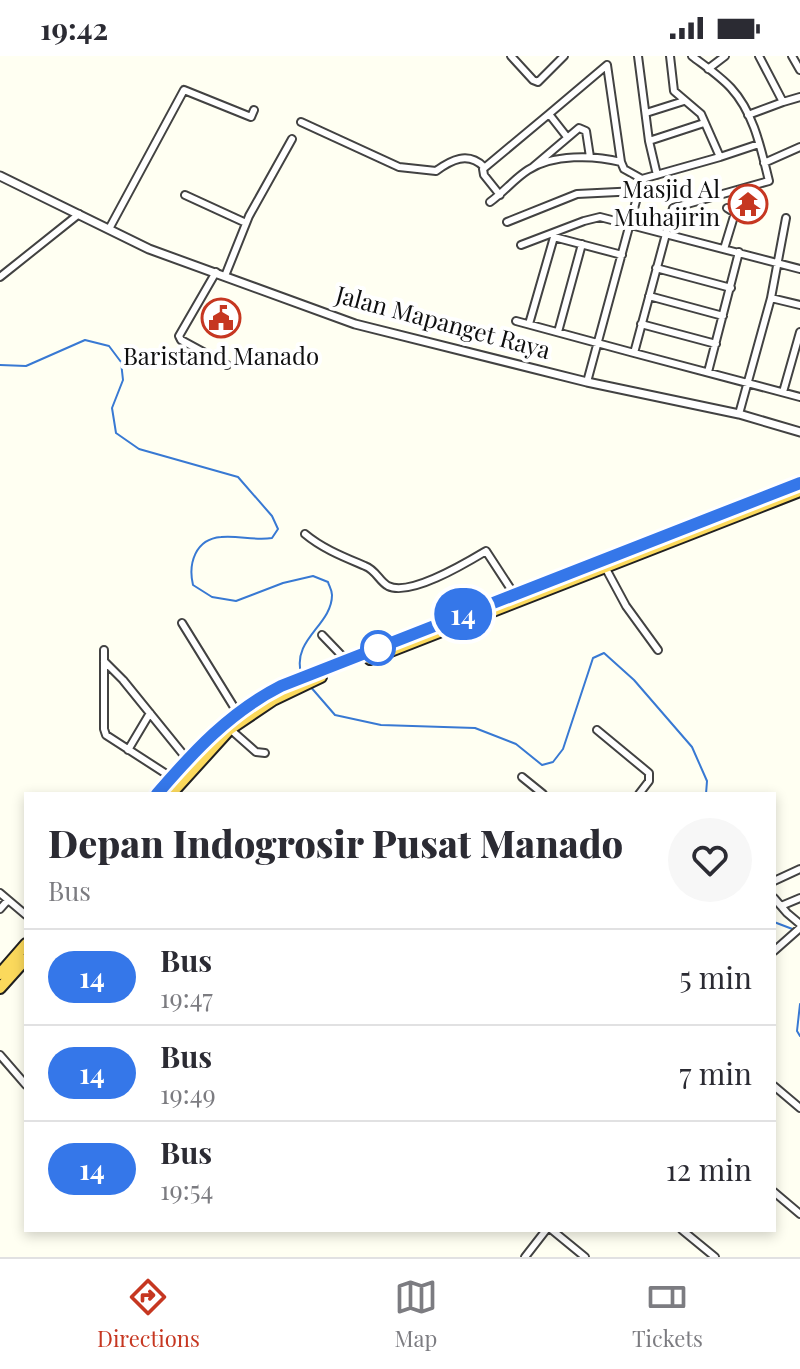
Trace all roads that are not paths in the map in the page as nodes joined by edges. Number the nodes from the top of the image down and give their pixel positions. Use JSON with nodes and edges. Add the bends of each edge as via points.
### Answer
{"nodes":[{"id":1,"x":511,"y":56,"type":"edge"},
{"id":2,"x":564,"y":56,"type":"edge"},
{"id":3,"x":605,"y":56,"type":"edge"},
{"id":4,"x":638,"y":56,"type":"edge"},
{"id":5,"x":670,"y":56,"type":"edge"},
{"id":6,"x":692,"y":56,"type":"edge"},
{"id":7,"x":725,"y":56,"type":"edge"},
{"id":8,"x":759,"y":56,"type":"edge"},
{"id":9,"x":792,"y":56,"type":"edge"},
{"id":10,"x":607,"y":65,"type":"junction"},
{"id":11,"x":708,"y":69,"type":"junction"},
{"id":12,"x":800,"y":70,"type":"edge"},
{"id":13,"x":800,"y":97,"type":"edge"},
{"id":14,"x":684,"y":101,"type":"junction"},
{"id":15,"x":783,"y":102,"type":"junction"},
{"id":16,"x":254,"y":110,"type":"dead end"},
{"id":17,"x":646,"y":113,"type":"junction"},
{"id":18,"x":549,"y":114,"type":"junction"},
{"id":19,"x":748,"y":115,"type":"junction"},
{"id":20,"x":301,"y":122,"type":"dead end"},
{"id":21,"x":704,"y":123,"type":"junction"},
{"id":22,"x":567,"y":137,"type":"junction"},
{"id":23,"x":292,"y":139,"type":"dead end"},
{"id":24,"x":649,"y":141,"type":"junction"},
{"id":25,"x":759,"y":144,"type":"junction"},
{"id":26,"x":800,"y":147,"type":"edge"},
{"id":27,"x":590,"y":157,"type":"junction"},
{"id":28,"x":720,"y":157,"type":"junction"},
{"id":29,"x":621,"y":162,"type":"junction"},
{"id":30,"x":764,"y":163,"type":"junction"},
{"id":31,"x":484,"y":167,"type":"junction"},
{"id":32,"x":533,"y":167,"type":"junction"},
{"id":33,"x":657,"y":175,"type":"junction"},
{"id":34,"x":0,"y":176,"type":"edge"},
{"id":35,"x":642,"y":179,"type":"junction"},
{"id":36,"x":638,"y":191,"type":"junction"},
{"id":37,"x":185,"y":195,"type":"dead end"},
{"id":38,"x":500,"y":195,"type":"junction"},
{"id":39,"x":490,"y":202,"type":"dead end"},
{"id":40,"x":727,"y":208,"type":"dead end"},
{"id":41,"x":79,"y":214,"type":"junction"},
{"id":42,"x":786,"y":218,"type":"dead end"},
{"id":43,"x":507,"y":222,"type":"dead end"},
{"id":44,"x":246,"y":223,"type":"junction"},
{"id":45,"x":631,"y":224,"type":"junction"},
{"id":46,"x":109,"y":229,"type":"junction"},
{"id":47,"x":666,"y":233,"type":"junction"},
{"id":48,"x":582,"y":244,"type":"junction"},
{"id":49,"x":521,"y":245,"type":"dead end"},
{"id":50,"x":724,"y":249,"type":"junction"},
{"id":51,"x":739,"y":252,"type":"junction"},
{"id":52,"x":622,"y":255,"type":"junction"},
{"id":53,"x":779,"y":264,"type":"junction"},
{"id":54,"x":656,"y":268,"type":"junction"},
{"id":55,"x":800,"y":269,"type":"edge"},
{"id":56,"x":216,"y":272,"type":"junction"},
{"id":57,"x":225,"y":276,"type":"junction"},
{"id":58,"x":0,"y":277,"type":"edge"},
{"id":59,"x":731,"y":288,"type":"junction"},
{"id":60,"x":649,"y":296,"type":"junction"},
{"id":61,"x":771,"y":298,"type":"junction"},
{"id":62,"x":800,"y":305,"type":"edge"},
{"id":63,"x":723,"y":316,"type":"junction"},
{"id":64,"x":516,"y":321,"type":"dead end"},
{"id":65,"x":529,"y":324,"type":"junction"},
{"id":66,"x":641,"y":324,"type":"junction"},
{"id":67,"x":558,"y":332,"type":"junction"},
{"id":68,"x":800,"y":332,"type":"edge"},
{"id":69,"x":598,"y":343,"type":"junction"},
{"id":70,"x":716,"y":344,"type":"junction"},
{"id":71,"x":634,"y":353,"type":"junction"},
{"id":72,"x":227,"y":365,"type":"dead end"},
{"id":73,"x":708,"y":372,"type":"junction"},
{"id":74,"x":587,"y":382,"type":"junction"},
{"id":75,"x":748,"y":382,"type":"junction"},
{"id":76,"x":783,"y":392,"type":"junction"},
{"id":77,"x":800,"y":397,"type":"edge"},
{"id":78,"x":739,"y":414,"type":"junction"},
{"id":79,"x":800,"y":432,"type":"edge"},
{"id":80,"x":800,"y":483,"type":"edge"},
{"id":81,"x":800,"y":491,"type":"edge"},
{"id":82,"x":305,"y":534,"type":"dead end"},
{"id":83,"x":605,"y":567,"type":"junction"},
{"id":84,"x":514,"y":594,"type":"junction"},
{"id":85,"x":182,"y":623,"type":"dead end"},
{"id":86,"x":322,"y":635,"type":"dead end"},
{"id":87,"x":412,"y":639,"type":"junction"},
{"id":88,"x":104,"y":650,"type":"dead end"},
{"id":89,"x":658,"y":650,"type":"dead end"},
{"id":90,"x":346,"y":660,"type":"junction"},
{"id":91,"x":104,"y":661,"type":"junction"},
{"id":92,"x":117,"y":674,"type":"junction"},
{"id":93,"x":314,"y":677,"type":"junction"},
{"id":94,"x":104,"y":687,"type":"junction"},
{"id":95,"x":283,"y":690,"type":"junction"},
{"id":96,"x":237,"y":712,"type":"junction"},
{"id":97,"x":150,"y":713,"type":"junction"},
{"id":98,"x":230,"y":729,"type":"junction"},
{"id":99,"x":597,"y":730,"type":"dead end"},
{"id":100,"x":128,"y":750,"type":"junction"},
{"id":101,"x":265,"y":753,"type":"dead end"},
{"id":102,"x":187,"y":759,"type":"junction"},
{"id":103,"x":171,"y":777,"type":"junction"},
{"id":104,"x":522,"y":777,"type":"dead end"},
{"id":105,"x":159,"y":792,"type":"edge"},
{"id":106,"x":173,"y":792,"type":"edge"},
{"id":107,"x":541,"y":792,"type":"edge"},
{"id":108,"x":641,"y":792,"type":"edge"},
{"id":109,"x":800,"y":869,"type":"edge"},
{"id":110,"x":776,"y":880,"type":"edge"},
{"id":111,"x":0,"y":893,"type":"edge"},
{"id":112,"x":800,"y":898,"type":"edge"},
{"id":113,"x":8,"y":900,"type":"junction"},
{"id":114,"x":776,"y":900,"type":"edge"},
{"id":115,"x":781,"y":906,"type":"junction"},
{"id":116,"x":0,"y":909,"type":"edge"},
{"id":117,"x":24,"y":913,"type":"edge"},
{"id":118,"x":800,"y":926,"type":"edge"},
{"id":119,"x":24,"y":946,"type":"edge"},
{"id":120,"x":776,"y":949,"type":"edge"},
{"id":121,"x":24,"y":961,"type":"edge"},
{"id":122,"x":0,"y":974,"type":"edge"},
{"id":123,"x":0,"y":988,"type":"edge"},
{"id":124,"x":0,"y":1055,"type":"edge"},
{"id":125,"x":24,"y":1083,"type":"edge"},
{"id":126,"x":776,"y":1088,"type":"edge"},
{"id":127,"x":800,"y":1108,"type":"edge"},
{"id":128,"x":776,"y":1194,"type":"edge"},
{"id":129,"x":800,"y":1214,"type":"edge"},
{"id":130,"x":547,"y":1232,"type":"edge"},
{"id":131,"x":552,"y":1232,"type":"edge"},
{"id":132,"x":684,"y":1232,"type":"edge"},
{"id":133,"x":525,"y":1257,"type":"edge"},
{"id":134,"x":585,"y":1257,"type":"edge"},
{"id":135,"x":715,"y":1257,"type":"edge"}],
"edges":[{"from":1,"to":2,"type":"street","via":[[538,82]]},
{"from":3,"to":10,"type":"street"},
{"from":4,"to":17,"type":"street"},
{"from":5,"to":14,"type":"street","via":[[672,87]]},
{"from":6,"to":11,"type":"street"},
{"from":7,"to":11,"type":"street"},
{"from":8,"to":15,"type":"street"},
{"from":9,"to":12,"type":"street"},
{"from":10,"to":18,"type":"street"},
{"from":10,"to":29,"type":"street"},
{"from":11,"to":19,"type":"street","via":[[733,90]]},
{"from":13,"to":15,"type":"street"},
{"from":14,"to":17,"type":"street"},
{"from":14,"to":21,"type":"street"},
{"from":15,"to":19,"type":"street"},
{"from":16,"to":46,"type":"street","via":[[251,117],[184,90]]},
{"from":17,"to":24,"type":"street"},
{"from":18,"to":22,"type":"street"},
{"from":18,"to":31,"type":"street"},
{"from":19,"to":25,"type":"street"},
{"from":20,"to":31,"type":"street","via":[[404,168],[436,171],[467,158]]},
{"from":21,"to":24,"type":"street"},
{"from":21,"to":28,"type":"street"},
{"from":22,"to":27,"type":"street","via":[[584,129]]},
{"from":22,"to":32,"type":"street"},
{"from":23,"to":44,"type":"street"},
{"from":24,"to":33,"type":"street"},
{"from":25,"to":28,"type":"street"},
{"from":25,"to":30,"type":"street"},
{"from":26,"to":30,"type":"street"},
{"from":27,"to":29,"type":"street"},
{"from":27,"to":32,"type":"street"},
{"from":28,"to":33,"type":"street"},
{"from":29,"to":35,"type":"street"},
{"from":30,"to":47,"type":"street","via":[[768,181],[675,206]]},
{"from":31,"to":38,"type":"street"},
{"from":32,"to":38,"type":"street"},
{"from":33,"to":35,"type":"street"},
{"from":34,"to":41,"type":"street","name":"Jalan Mapanget Raya"},
{"from":35,"to":36,"type":"street"},
{"from":36,"to":43,"type":"street","via":[[577,194]]},
{"from":36,"to":45,"type":"street"},
{"from":37,"to":44,"type":"street"},
{"from":38,"to":39,"type":"street"},
{"from":40,"to":50,"type":"street","via":[[735,213]]},
{"from":41,"to":46,"type":"street","name":"Jalan Mapanget Raya"},
{"from":41,"to":58,"type":"street"},
{"from":42,"to":53,"type":"street"},
{"from":44,"to":57,"type":"street"},
{"from":45,"to":47,"type":"street"},
{"from":45,"to":49,"type":"street","via":[[597,217]]},
{"from":45,"to":52,"type":"street"},
{"from":46,"to":56,"type":"street","name":"Jalan Mapanget Raya"},
{"from":47,"to":50,"type":"street"},
{"from":47,"to":54,"type":"street"},
{"from":48,"to":52,"type":"street"},
{"from":48,"to":65,"type":"street","via":[[553,239]]},
{"from":48,"to":67,"type":"street"},
{"from":50,"to":51,"type":"street"},
{"from":51,"to":53,"type":"street"},
{"from":51,"to":59,"type":"street"},
{"from":52,"to":69,"type":"street"},
{"from":53,"to":55,"type":"street"},
{"from":53,"to":61,"type":"street"},
{"from":54,"to":59,"type":"street"},
{"from":54,"to":60,"type":"street"},
{"from":56,"to":57,"type":"street","name":"Jalan Mapanget Raya"},
{"from":56,"to":72,"type":"street","via":[[179,336]]},
{"from":57,"to":74,"type":"street","name":"Jalan Mapanget Raya","via":[[355,324]]},
{"from":59,"to":63,"type":"street"},
{"from":60,"to":63,"type":"street"},
{"from":60,"to":66,"type":"street"},
{"from":61,"to":62,"type":"street"},
{"from":61,"to":75,"type":"street"},
{"from":63,"to":70,"type":"street"},
{"from":64,"to":65,"type":"street"},
{"from":65,"to":67,"type":"street"},
{"from":66,"to":70,"type":"street"},
{"from":66,"to":71,"type":"street"},
{"from":67,"to":69,"type":"street"},
{"from":68,"to":76,"type":"street"},
{"from":69,"to":71,"type":"street"},
{"from":69,"to":74,"type":"street"},
{"from":70,"to":73,"type":"street"},
{"from":71,"to":73,"type":"street"},
{"from":73,"to":75,"type":"street"},
{"from":74,"to":78,"type":"street","name":"Jalan Mapanget Raya"},
{"from":75,"to":76,"type":"street"},
{"from":75,"to":78,"type":"street"},
{"from":76,"to":77,"type":"street"},
{"from":78,"to":79,"type":"street","name":"Jalan Mapanget Raya"},
{"from":80,"to":84,"type":"highway"},
{"from":81,"to":83,"type":"highway"},
{"from":82,"to":84,"type":"street","via":[[397,588],[442,575],[486,551]]},
{"from":83,"to":87,"type":"highway"},
{"from":83,"to":89,"type":"street"},
{"from":84,"to":87,"type":"highway"},
{"from":85,"to":96,"type":"street"},
{"from":86,"to":90,"type":"street"},
{"from":87,"to":90,"type":"highway"},
{"from":87,"to":93,"type":"highway"},
{"from":88,"to":91,"type":"street"},
{"from":90,"to":93,"type":"highway"},
{"from":91,"to":92,"type":"street"},
{"from":91,"to":94,"type":"street"},
{"from":92,"to":94,"type":"street"},
{"from":92,"to":97,"type":"street"},
{"from":93,"to":95,"type":"highway"},
{"from":94,"to":100,"type":"street","via":[[106,735]]},
{"from":95,"to":96,"type":"highway"},
{"from":95,"to":98,"type":"highway"},
{"from":96,"to":102,"type":"highway"},
{"from":97,"to":100,"type":"street"},
{"from":97,"to":102,"type":"street"},
{"from":98,"to":101,"type":"street","via":[[256,752]]},
{"from":98,"to":106,"type":"highway"},
{"from":99,"to":108,"type":"street","via":[[649,773]]},
{"from":100,"to":103,"type":"street"},
{"from":102,"to":103,"type":"highway"},
{"from":103,"to":105,"type":"highway"},
{"from":104,"to":107,"type":"street"},
{"from":109,"to":110,"type":"street"},
{"from":111,"to":113,"type":"street"},
{"from":112,"to":115,"type":"street"},
{"from":113,"to":116,"type":"street"},
{"from":113,"to":117,"type":"street"},
{"from":114,"to":115,"type":"street"},
{"from":115,"to":118,"type":"street"},
{"from":118,"to":120,"type":"street"},
{"from":119,"to":122,"type":"highway"},
{"from":121,"to":123,"type":"highway"},
{"from":124,"to":125,"type":"street"},
{"from":126,"to":127,"type":"street"},
{"from":128,"to":129,"type":"street"},
{"from":130,"to":133,"type":"street"},
{"from":131,"to":134,"type":"street"},
{"from":132,"to":135,"type":"street"}]}
